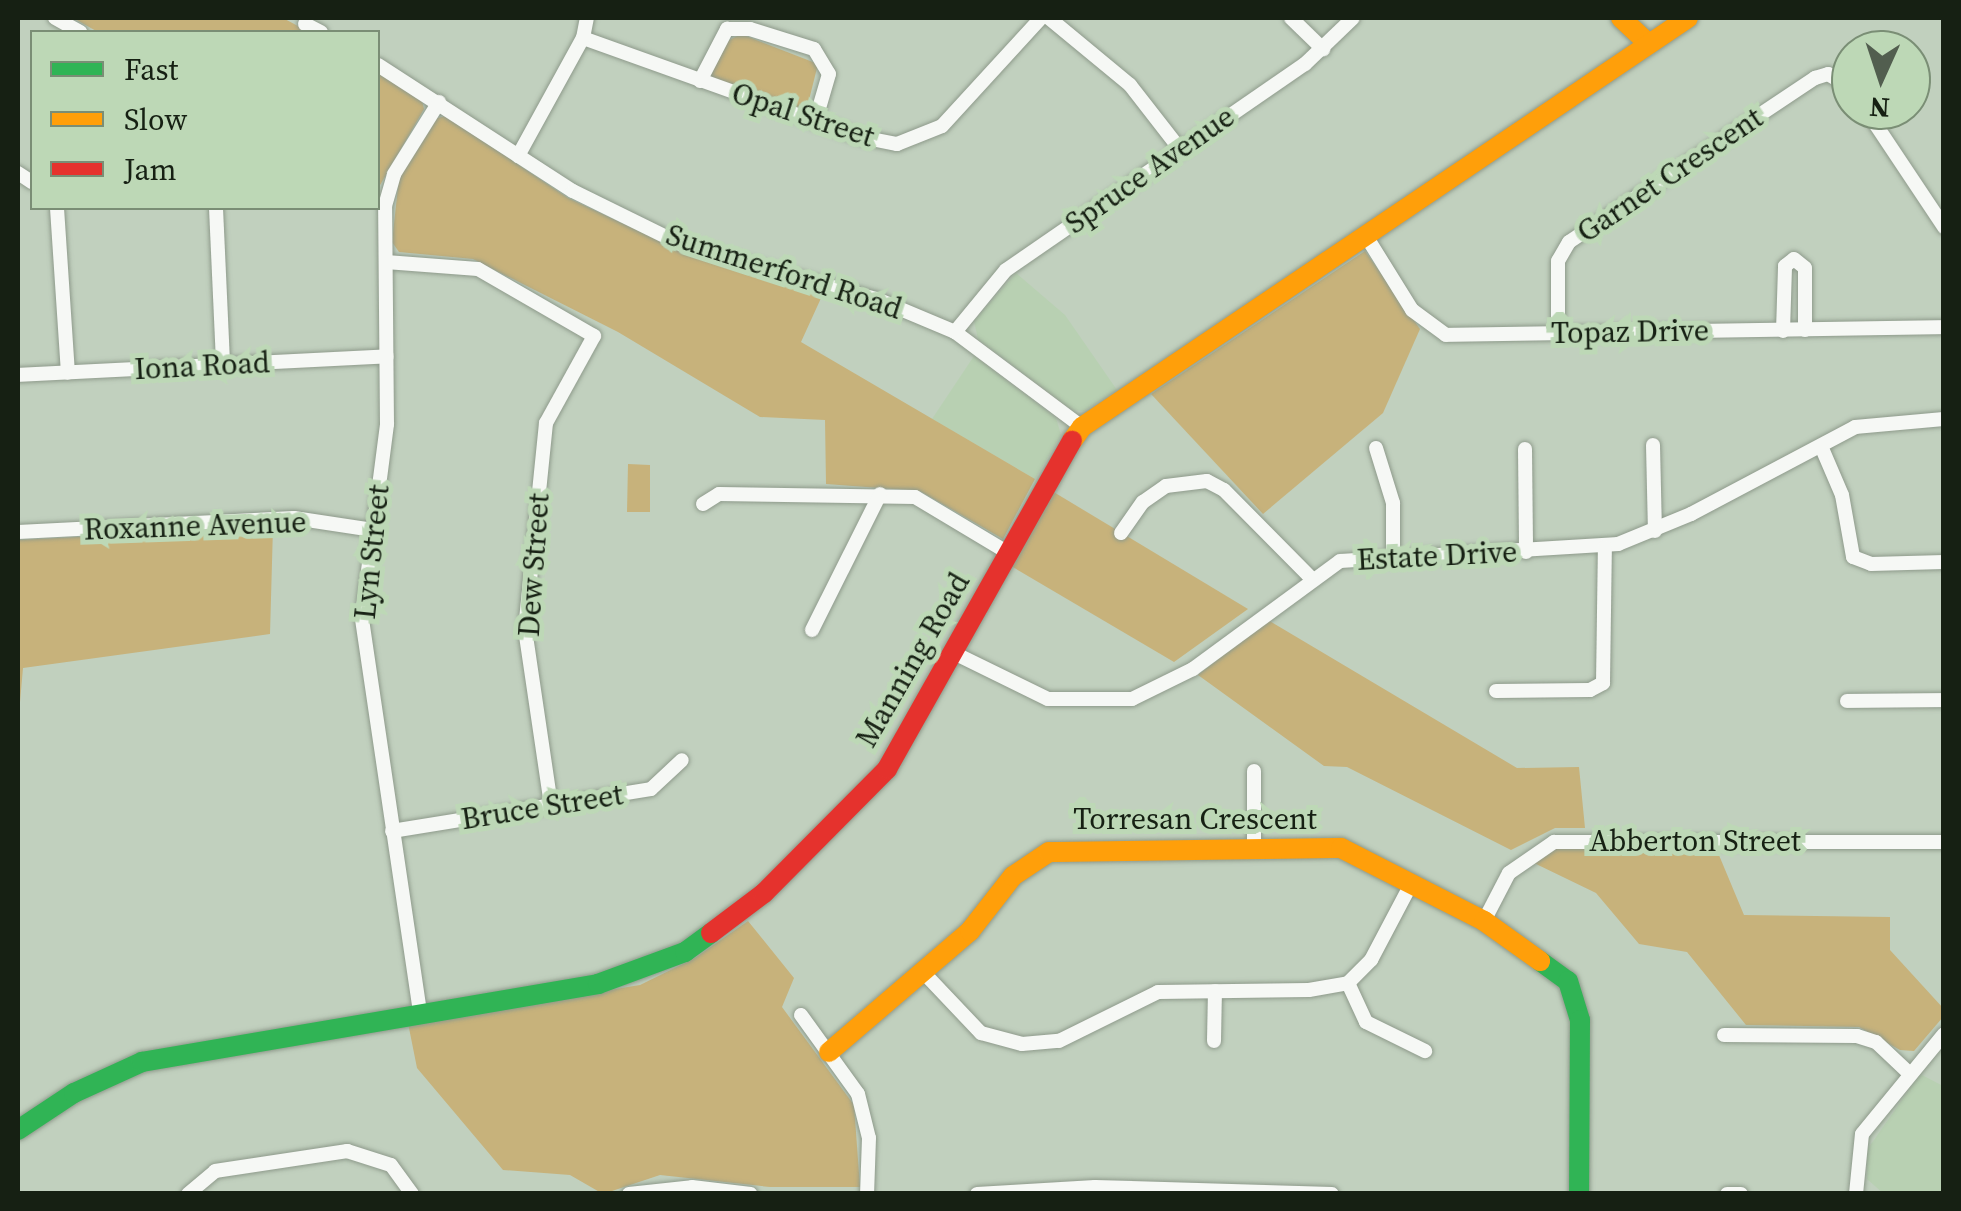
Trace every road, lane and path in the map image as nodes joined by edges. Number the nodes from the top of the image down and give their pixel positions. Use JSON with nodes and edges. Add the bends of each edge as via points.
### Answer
{"nodes":[{"id":1,"x":587,"y":18,"type":"edge"},
{"id":2,"x":1041,"y":18,"type":"edge"},
{"id":3,"x":1049,"y":18,"type":"edge"},
{"id":4,"x":1292,"y":18,"type":"edge"},
{"id":5,"x":1353,"y":18,"type":"edge"},
{"id":6,"x":1621,"y":18,"type":"edge"},
{"id":7,"x":1688,"y":18,"type":"edge"},
{"id":8,"x":304,"y":24,"type":"dead end"},
{"id":9,"x":317,"y":30,"type":"edge"},
{"id":10,"x":583,"y":38,"type":"junction"},
{"id":11,"x":1649,"y":44,"type":"junction"},
{"id":12,"x":1322,"y":50,"type":"junction"},
{"id":13,"x":380,"y":66,"type":"edge"},
{"id":14,"x":1831,"y":76,"type":"edge"},
{"id":15,"x":700,"y":81,"type":"junction"},
{"id":16,"x":439,"y":102,"type":"junction"},
{"id":17,"x":815,"y":122,"type":"junction"},
{"id":18,"x":1879,"y":130,"type":"edge"},
{"id":19,"x":1178,"y":148,"type":"junction"},
{"id":20,"x":518,"y":156,"type":"junction"},
{"id":21,"x":57,"y":210,"type":"edge"},
{"id":22,"x":216,"y":210,"type":"edge"},
{"id":23,"x":1944,"y":227,"type":"edge"},
{"id":24,"x":1366,"y":236,"type":"junction"},
{"id":25,"x":386,"y":262,"type":"junction"},
{"id":26,"x":1944,"y":328,"type":"edge"},
{"id":27,"x":1805,"y":330,"type":"junction"},
{"id":28,"x":1783,"y":331,"type":"junction"},
{"id":29,"x":955,"y":332,"type":"junction"},
{"id":30,"x":1558,"y":333,"type":"junction"},
{"id":31,"x":387,"y":356,"type":"junction"},
{"id":32,"x":223,"y":365,"type":"junction"},
{"id":33,"x":68,"y":373,"type":"junction"},
{"id":34,"x":18,"y":375,"type":"edge"},
{"id":35,"x":1944,"y":419,"type":"edge"},
{"id":36,"x":1082,"y":426,"type":"junction"},
{"id":37,"x":1653,"y":445,"type":"dead end"},
{"id":38,"x":1821,"y":446,"type":"junction"},
{"id":39,"x":1376,"y":448,"type":"dead end"},
{"id":40,"x":1525,"y":449,"type":"dead end"},
{"id":41,"x":880,"y":494,"type":"junction"},
{"id":42,"x":703,"y":504,"type":"dead end"},
{"id":43,"x":373,"y":530,"type":"junction"},
{"id":44,"x":1655,"y":530,"type":"junction"},
{"id":45,"x":18,"y":532,"type":"edge"},
{"id":46,"x":1121,"y":533,"type":"dead end"},
{"id":47,"x":1605,"y":547,"type":"junction"},
{"id":48,"x":1007,"y":552,"type":"junction"},
{"id":49,"x":1526,"y":552,"type":"junction"},
{"id":50,"x":1394,"y":554,"type":"junction"},
{"id":51,"x":1944,"y":562,"type":"edge"},
{"id":52,"x":1311,"y":578,"type":"junction"},
{"id":53,"x":812,"y":630,"type":"dead end"},
{"id":54,"x":956,"y":654,"type":"junction"},
{"id":55,"x":1496,"y":691,"type":"dead end"},
{"id":56,"x":1944,"y":700,"type":"edge"},
{"id":57,"x":1847,"y":701,"type":"dead end"},
{"id":58,"x":682,"y":760,"type":"dead end"},
{"id":59,"x":1254,"y":772,"type":"dead end"},
{"id":60,"x":551,"y":806,"type":"junction"},
{"id":61,"x":392,"y":831,"type":"junction"},
{"id":62,"x":1944,"y":842,"type":"edge"},
{"id":63,"x":1254,"y":845,"type":"junction"},
{"id":64,"x":1411,"y":884,"type":"junction"},
{"id":65,"x":1484,"y":920,"type":"junction"},
{"id":66,"x":924,"y":973,"type":"junction"},
{"id":67,"x":1348,"y":983,"type":"junction"},
{"id":68,"x":1214,"y":991,"type":"junction"},
{"id":69,"x":420,"y":1012,"type":"junction"},
{"id":70,"x":800,"y":1015,"type":"dead end"},
{"id":71,"x":1944,"y":1034,"type":"edge"},
{"id":72,"x":1724,"y":1035,"type":"dead end"},
{"id":73,"x":1214,"y":1041,"type":"dead end"},
{"id":74,"x":1426,"y":1051,"type":"dead end"},
{"id":75,"x":830,"y":1052,"type":"junction"},
{"id":76,"x":1909,"y":1073,"type":"junction"},
{"id":77,"x":18,"y":1130,"type":"edge"},
{"id":78,"x":1044,"y":1191,"type":"edge"},
{"id":79,"x":188,"y":1194,"type":"edge"},
{"id":80,"x":412,"y":1194,"type":"edge"},
{"id":81,"x":628,"y":1194,"type":"edge"},
{"id":82,"x":751,"y":1194,"type":"edge"},
{"id":83,"x":867,"y":1194,"type":"edge"},
{"id":84,"x":977,"y":1194,"type":"edge"},
{"id":85,"x":1332,"y":1194,"type":"edge"},
{"id":86,"x":1579,"y":1194,"type":"edge"},
{"id":87,"x":1727,"y":1194,"type":"edge"},
{"id":88,"x":1740,"y":1194,"type":"edge"},
{"id":89,"x":1856,"y":1194,"type":"edge"}],
"edges":[{"from":1,"to":10,"type":"street"},
{"from":2,"to":17,"type":"street","name":"Opal Street","via":[[929,134],[880,142]]},
{"from":3,"to":19,"type":"street","via":[[1130,85]]},
{"from":4,"to":12,"type":"street"},
{"from":5,"to":12,"type":"street","name":"Spruce Avenue"},
{"from":6,"to":11,"type":"street"},
{"from":7,"to":11,"type":"street","name":"Manning Road"},
{"from":8,"to":9,"type":"street"},
{"from":10,"to":15,"type":"street","name":"Opal Street"},
{"from":10,"to":20,"type":"street"},
{"from":11,"to":24,"type":"street","name":"Manning Road"},
{"from":12,"to":19,"type":"street","name":"Spruce Avenue"},
{"from":13,"to":16,"type":"street","name":"Summerford Road"},
{"from":14,"to":30,"type":"street","name":"Garnet Crescent","via":[[1815,78],[1568,242],[1558,262]]},
{"from":15,"to":17,"type":"street","name":"Opal Street"},
{"from":15,"to":17,"type":"street","via":[[727,29],[750,28],[814,50],[830,74]]},
{"from":16,"to":20,"type":"street","name":"Summerford Road"},
{"from":16,"to":25,"type":"street","name":"Lyn Street","via":[[394,174],[385,206]]},
{"from":18,"to":23,"type":"street"},
{"from":19,"to":29,"type":"street","name":"Spruce Avenue","via":[[1006,270]]},
{"from":20,"to":29,"type":"street","name":"Summerford Road","via":[[688,247],[879,300]]},
{"from":21,"to":33,"type":"street"},
{"from":22,"to":32,"type":"street"},
{"from":24,"to":30,"type":"street","name":"Topaz Drive","via":[[1412,310],[1434,330]]},
{"from":24,"to":36,"type":"street","name":"Manning Road"},
{"from":25,"to":31,"type":"street","name":"Lyn Street"},
{"from":25,"to":60,"type":"street","name":"Dew Street","via":[[478,268],[594,336],[546,423],[525,629]]},
{"from":26,"to":27,"type":"street","name":"Topaz Drive"},
{"from":27,"to":28,"type":"street","name":"Topaz Drive"},
{"from":27,"to":28,"type":"street","via":[[1805,268],[1794,258],[1784,266]]},
{"from":28,"to":30,"type":"street","name":"Topaz Drive"},
{"from":29,"to":36,"type":"street","name":"Summerford Road"},
{"from":31,"to":32,"type":"street","name":"Iona Road"},
{"from":31,"to":43,"type":"street","name":"Lyn Street","via":[[387,424]]},
{"from":32,"to":33,"type":"street","name":"Iona Road"},
{"from":33,"to":34,"type":"street","name":"Iona Road"},
{"from":35,"to":38,"type":"street","name":"Estate Drive","via":[[1855,427]]},
{"from":36,"to":48,"type":"street","name":"Manning Road"},
{"from":37,"to":44,"type":"street"},
{"from":38,"to":44,"type":"street","name":"Estate Drive"},
{"from":38,"to":51,"type":"street","via":[[1842,495],[1853,557],[1871,564]]},
{"from":39,"to":50,"type":"street","via":[[1393,503]]},
{"from":40,"to":49,"type":"street"},
{"from":41,"to":42,"type":"street","via":[[720,494]]},
{"from":41,"to":48,"type":"street","via":[[916,497]]},
{"from":41,"to":53,"type":"street"},
{"from":43,"to":45,"type":"street","name":"Roxanne Avenue","via":[[294,518]]},
{"from":43,"to":61,"type":"street","name":"Lyn Street","via":[[362,617]]},
{"from":44,"to":47,"type":"street","name":"Estate Drive"},
{"from":46,"to":52,"type":"street","via":[[1166,486],[1207,481],[1224,490]]},
{"from":47,"to":49,"type":"street","name":"Estate Drive"},
{"from":47,"to":55,"type":"street","via":[[1602,682],[1590,690]]},
{"from":48,"to":54,"type":"street","name":"Manning Road"},
{"from":49,"to":50,"type":"street","name":"Estate Drive"},
{"from":50,"to":52,"type":"street","name":"Estate Drive","via":[[1340,561]]},
{"from":52,"to":54,"type":"street","name":"Estate Drive","via":[[1193,669],[1132,700],[1048,698]]},
{"from":54,"to":69,"type":"street","name":"Manning Road","via":[[887,769],[764,893],[684,952],[598,984]]},
{"from":56,"to":57,"type":"street"},
{"from":58,"to":60,"type":"street","name":"Bruce Street","via":[[651,789]]},
{"from":59,"to":63,"type":"street"},
{"from":60,"to":61,"type":"street","name":"Bruce Street"},
{"from":61,"to":69,"type":"street","name":"Lyn Street"},
{"from":62,"to":65,"type":"street","name":"Abberton Street","via":[[1554,842],[1510,873]]},
{"from":63,"to":64,"type":"street","name":"Torresan Crescent","via":[[1341,848]]},
{"from":63,"to":66,"type":"street","name":"Torresan Crescent","via":[[1049,852],[1014,876]]},
{"from":64,"to":65,"type":"street","name":"Torresan Crescent"},
{"from":64,"to":67,"type":"street","via":[[1371,960]]},
{"from":65,"to":86,"type":"street","name":"Torresan Crescent","via":[[1560,969],[1577,1003]]},
{"from":66,"to":68,"type":"street","via":[[981,1032],[1022,1044],[1059,1041],[1158,992]]},
{"from":66,"to":75,"type":"street","name":"Torresan Crescent"},
{"from":67,"to":68,"type":"street"},
{"from":67,"to":74,"type":"street","via":[[1366,1022]]},
{"from":68,"to":73,"type":"street"},
{"from":69,"to":77,"type":"street","name":"Manning Road","via":[[142,1062]]},
{"from":70,"to":75,"type":"street"},
{"from":71,"to":76,"type":"street"},
{"from":72,"to":76,"type":"street","via":[[1857,1036],[1876,1042]]},
{"from":75,"to":83,"type":"street","via":[[864,1112]]},
{"from":76,"to":89,"type":"street","via":[[1862,1134]]},
{"from":78,"to":84,"type":"street"},
{"from":78,"to":85,"type":"street"},
{"from":79,"to":80,"type":"street","via":[[215,1171],[347,1152],[391,1165]]},
{"from":81,"to":82,"type":"street","via":[[692,1186]]},
{"from":87,"to":88,"type":"street"}]}
